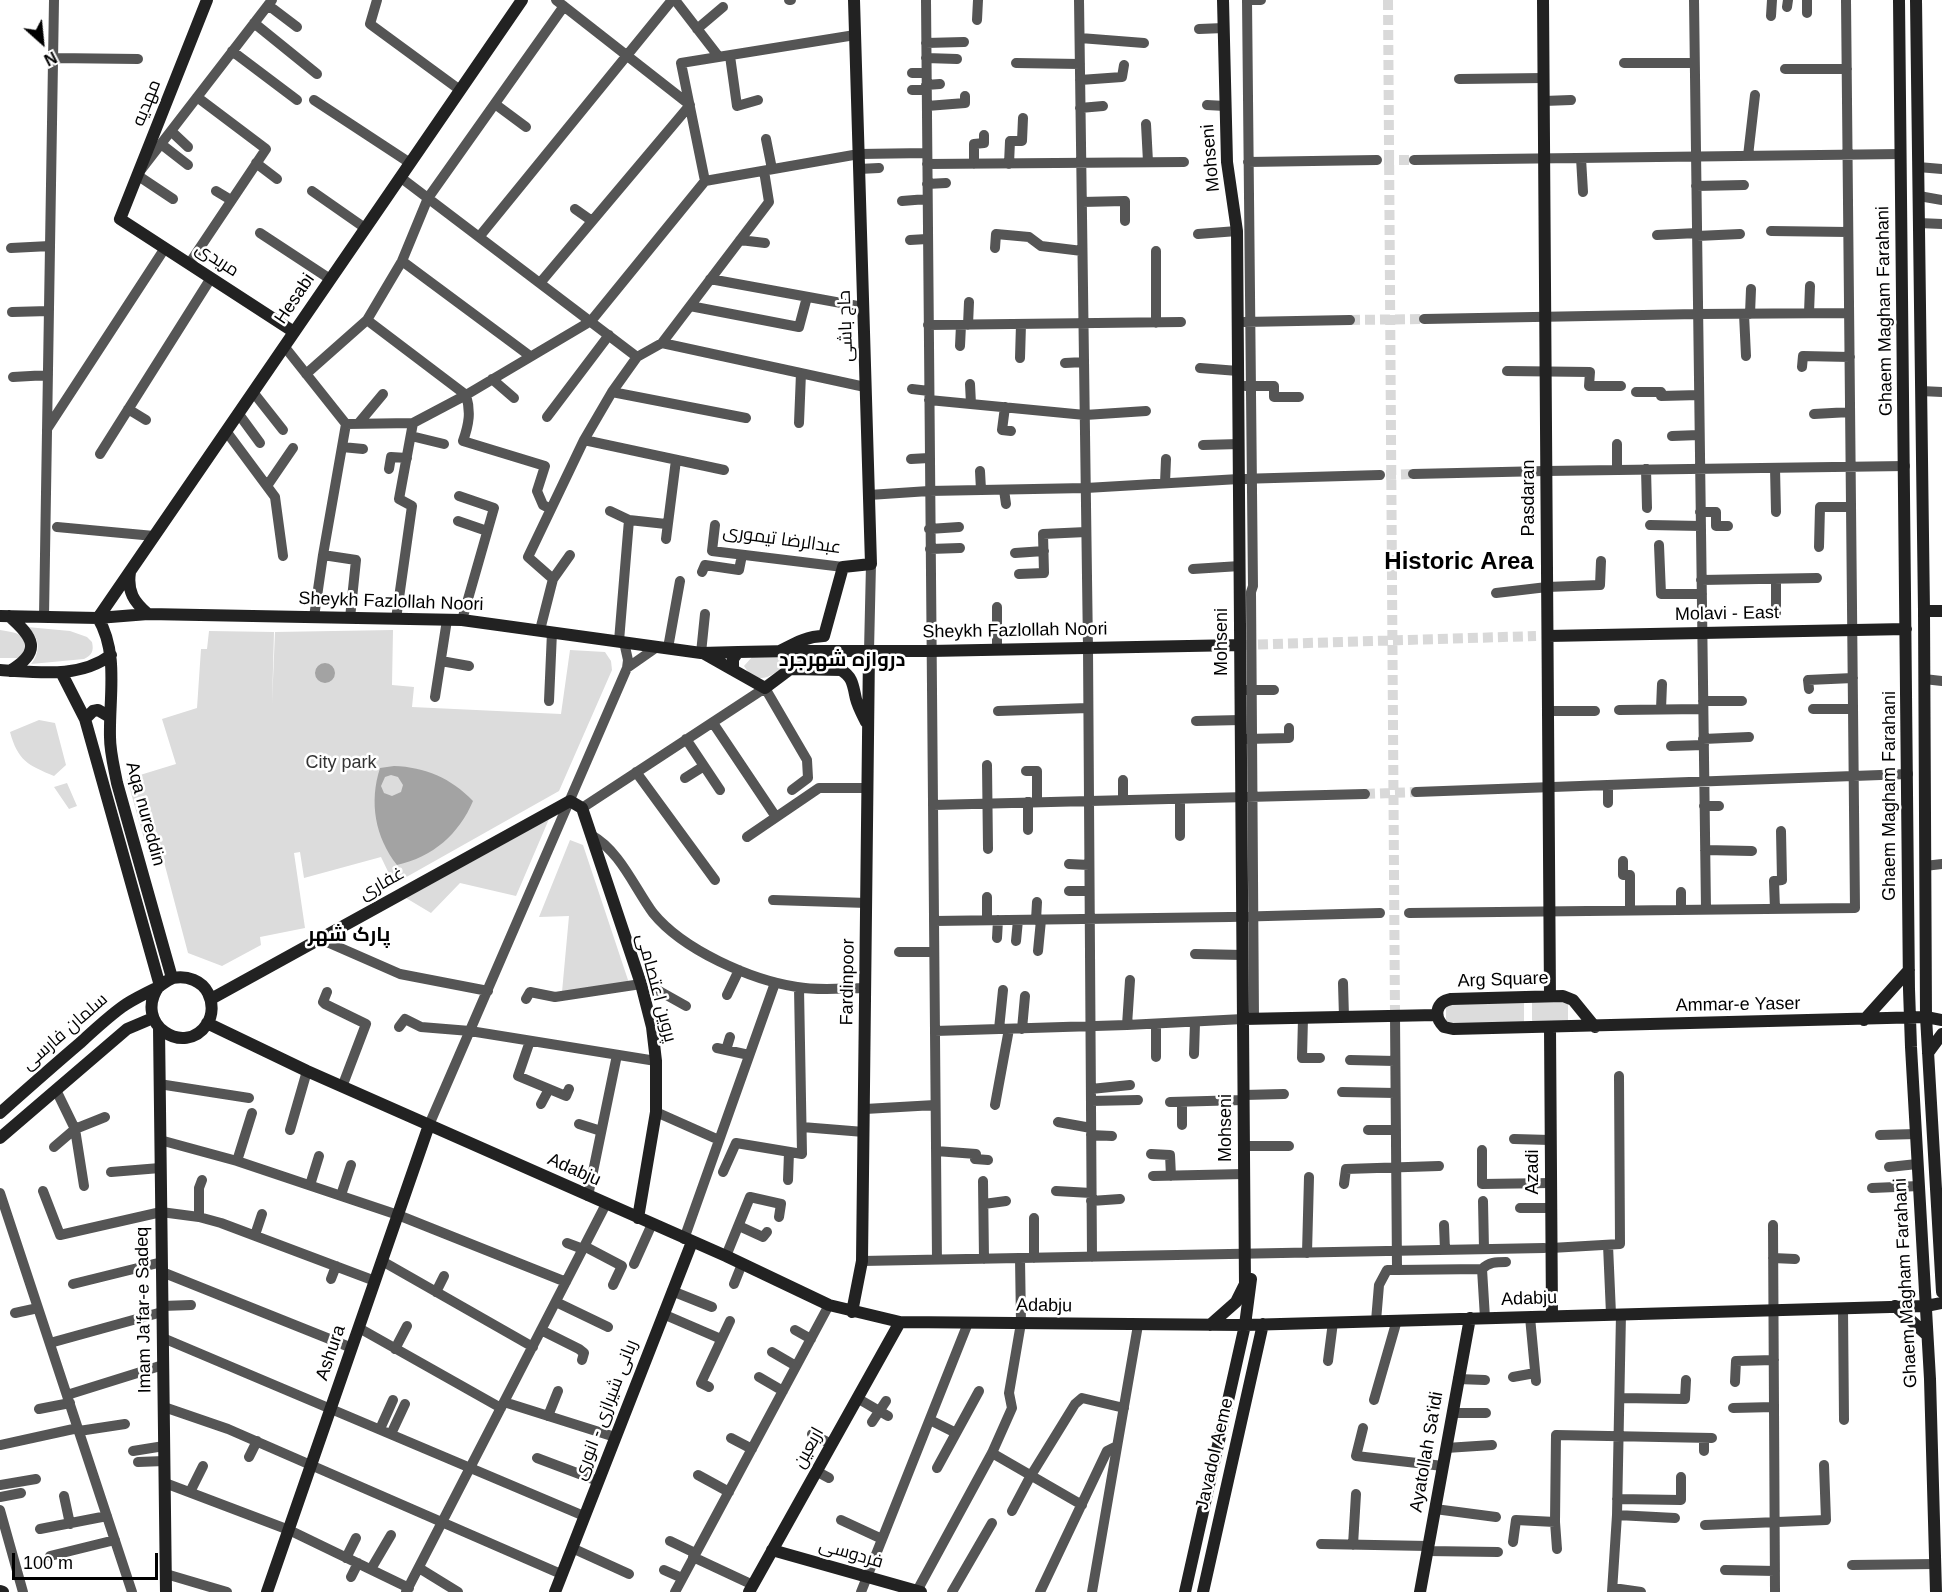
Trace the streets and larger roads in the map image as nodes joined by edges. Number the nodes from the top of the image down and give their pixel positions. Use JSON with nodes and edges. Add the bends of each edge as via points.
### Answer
{"nodes":[{"id":1,"x":54,"y":0,"type":"edge"},
{"id":2,"x":207,"y":0,"type":"edge"},
{"id":3,"x":377,"y":0,"type":"edge"},
{"id":4,"x":522,"y":0,"type":"edge"},
{"id":5,"x":673,"y":0,"type":"edge"},
{"id":6,"x":855,"y":0,"type":"edge"},
{"id":7,"x":926,"y":0,"type":"edge"},
{"id":8,"x":978,"y":0,"type":"edge"},
{"id":9,"x":1079,"y":0,"type":"edge"},
{"id":10,"x":1223,"y":0,"type":"edge"},
{"id":11,"x":1247,"y":0,"type":"edge"},
{"id":12,"x":1261,"y":0,"type":"edge"},
{"id":13,"x":1543,"y":0,"type":"edge"},
{"id":14,"x":1694,"y":0,"type":"edge"},
{"id":15,"x":1772,"y":0,"type":"edge"},
{"id":16,"x":1807,"y":0,"type":"edge"},
{"id":17,"x":1846,"y":0,"type":"edge"},
{"id":18,"x":1899,"y":0,"type":"edge"},
{"id":19,"x":1916,"y":0,"type":"edge"},
{"id":20,"x":270,"y":3,"type":"edge"},
{"id":21,"x":560,"y":3,"type":"edge"},
{"id":22,"x":723,"y":7,"type":"dead end"},
{"id":23,"x":1807,"y":13,"type":"dead end"},
{"id":24,"x":1771,"y":16,"type":"dead end"},
{"id":25,"x":977,"y":20,"type":"dead end"},
{"id":26,"x":254,"y":23,"type":"junction"},
{"id":27,"x":297,"y":27,"type":"dead end"},
{"id":28,"x":1224,"y":28,"type":"junction"},
{"id":29,"x":697,"y":29,"type":"junction"},
{"id":30,"x":1199,"y":29,"type":"dead end"},
{"id":31,"x":855,"y":35,"type":"junction"},
{"id":32,"x":1080,"y":38,"type":"junction"},
{"id":33,"x":964,"y":42,"type":"dead end"},
{"id":34,"x":926,"y":43,"type":"junction"},
{"id":35,"x":1144,"y":43,"type":"dead end"},
{"id":36,"x":232,"y":51,"type":"junction"},
{"id":37,"x":626,"y":56,"type":"junction"},
{"id":38,"x":725,"y":56,"type":"junction"},
{"id":39,"x":53,"y":58,"type":"junction"},
{"id":40,"x":926,"y":58,"type":"junction"},
{"id":41,"x":957,"y":58,"type":"dead end"},
{"id":42,"x":138,"y":59,"type":"dead end"},
{"id":43,"x":1016,"y":63,"type":"dead end"},
{"id":44,"x":1624,"y":63,"type":"dead end"},
{"id":45,"x":1695,"y":63,"type":"junction"},
{"id":46,"x":1080,"y":64,"type":"junction"},
{"id":47,"x":1124,"y":64,"type":"dead end"},
{"id":48,"x":1785,"y":69,"type":"dead end"},
{"id":49,"x":1847,"y":69,"type":"junction"},
{"id":50,"x":912,"y":73,"type":"dead end"},
{"id":51,"x":926,"y":73,"type":"junction"},
{"id":52,"x":318,"y":74,"type":"dead end"},
{"id":53,"x":1544,"y":78,"type":"junction"},
{"id":54,"x":1459,"y":79,"type":"dead end"},
{"id":55,"x":1080,"y":80,"type":"junction"},
{"id":56,"x":940,"y":84,"type":"dead end"},
{"id":57,"x":926,"y":88,"type":"junction"},
{"id":58,"x":460,"y":90,"type":"junction"},
{"id":59,"x":912,"y":90,"type":"dead end"},
{"id":60,"x":1755,"y":95,"type":"dead end"},
{"id":61,"x":965,"y":96,"type":"dead end"},
{"id":62,"x":197,"y":97,"type":"junction"},
{"id":63,"x":297,"y":100,"type":"dead end"},
{"id":64,"x":314,"y":100,"type":"dead end"},
{"id":65,"x":758,"y":100,"type":"dead end"},
{"id":66,"x":1570,"y":100,"type":"dead end"},
{"id":67,"x":1544,"y":101,"type":"junction"},
{"id":68,"x":495,"y":104,"type":"junction"},
{"id":69,"x":690,"y":105,"type":"junction"},
{"id":70,"x":1207,"y":105,"type":"dead end"},
{"id":71,"x":927,"y":106,"type":"junction"},
{"id":72,"x":1103,"y":106,"type":"dead end"},
{"id":73,"x":1225,"y":106,"type":"junction"},
{"id":74,"x":1080,"y":108,"type":"junction"},
{"id":75,"x":1023,"y":118,"type":"dead end"},
{"id":76,"x":1146,"y":124,"type":"dead end"},
{"id":77,"x":526,"y":127,"type":"dead end"},
{"id":78,"x":171,"y":131,"type":"junction"},
{"id":79,"x":984,"y":135,"type":"dead end"},
{"id":80,"x":766,"y":139,"type":"dead end"},
{"id":81,"x":161,"y":144,"type":"junction"},
{"id":82,"x":188,"y":147,"type":"dead end"},
{"id":83,"x":859,"y":154,"type":"junction"},
{"id":84,"x":1848,"y":154,"type":"junction"},
{"id":85,"x":1901,"y":154,"type":"junction"},
{"id":86,"x":1696,"y":156,"type":"junction"},
{"id":87,"x":1748,"y":156,"type":"junction"},
{"id":88,"x":927,"y":158,"type":"junction"},
{"id":89,"x":1544,"y":158,"type":"junction"},
{"id":90,"x":1581,"y":158,"type":"junction"},
{"id":91,"x":1377,"y":160,"type":"tunnel mouth"},
{"id":92,"x":1414,"y":160,"type":"tunnel mouth"},
{"id":93,"x":1148,"y":162,"type":"junction"},
{"id":94,"x":1184,"y":162,"type":"dead end"},
{"id":95,"x":1248,"y":162,"type":"junction"},
{"id":96,"x":256,"y":163,"type":"junction"},
{"id":97,"x":410,"y":163,"type":"junction"},
{"id":98,"x":974,"y":164,"type":"junction"},
{"id":99,"x":1009,"y":164,"type":"junction"},
{"id":100,"x":1081,"y":164,"type":"junction"},
{"id":101,"x":188,"y":165,"type":"dead end"},
{"id":102,"x":1918,"y":167,"type":"junction"},
{"id":103,"x":879,"y":168,"type":"dead end"},
{"id":104,"x":859,"y":169,"type":"junction"},
{"id":105,"x":1942,"y":169,"type":"edge"},
{"id":106,"x":768,"y":170,"type":"junction"},
{"id":107,"x":138,"y":175,"type":"junction"},
{"id":108,"x":400,"y":177,"type":"junction"},
{"id":109,"x":277,"y":179,"type":"dead end"},
{"id":110,"x":705,"y":181,"type":"junction"},
{"id":111,"x":946,"y":183,"type":"dead end"},
{"id":112,"x":927,"y":184,"type":"junction"},
{"id":113,"x":1744,"y":185,"type":"dead end"},
{"id":114,"x":1696,"y":186,"type":"junction"},
{"id":115,"x":216,"y":191,"type":"dead end"},
{"id":116,"x":312,"y":191,"type":"dead end"},
{"id":117,"x":1583,"y":192,"type":"dead end"},
{"id":118,"x":1918,"y":196,"type":"junction"},
{"id":119,"x":428,"y":198,"type":"junction"},
{"id":120,"x":173,"y":199,"type":"dead end"},
{"id":121,"x":231,"y":200,"type":"junction"},
{"id":122,"x":927,"y":200,"type":"junction"},
{"id":123,"x":1942,"y":200,"type":"edge"},
{"id":124,"x":902,"y":201,"type":"dead end"},
{"id":125,"x":1082,"y":202,"type":"junction"},
{"id":126,"x":575,"y":209,"type":"dead end"},
{"id":127,"x":120,"y":219,"type":"joint"},
{"id":128,"x":592,"y":221,"type":"junction"},
{"id":129,"x":1125,"y":221,"type":"dead end"},
{"id":130,"x":1919,"y":223,"type":"junction"},
{"id":131,"x":1942,"y":224,"type":"edge"},
{"id":132,"x":365,"y":228,"type":"junction"},
{"id":133,"x":1237,"y":231,"type":"junction"},
{"id":134,"x":1771,"y":231,"type":"dead end"},
{"id":135,"x":1848,"y":232,"type":"junction"},
{"id":136,"x":260,"y":233,"type":"dead end"},
{"id":137,"x":1198,"y":234,"type":"dead end"},
{"id":138,"x":1740,"y":234,"type":"dead end"},
{"id":139,"x":1657,"y":235,"type":"dead end"},
{"id":140,"x":1697,"y":235,"type":"junction"},
{"id":141,"x":479,"y":237,"type":"junction"},
{"id":142,"x":927,"y":239,"type":"junction"},
{"id":143,"x":740,"y":240,"type":"junction"},
{"id":144,"x":910,"y":240,"type":"dead end"},
{"id":145,"x":765,"y":243,"type":"dead end"},
{"id":146,"x":50,"y":246,"type":"junction"},
{"id":147,"x":11,"y":248,"type":"dead end"},
{"id":148,"x":165,"y":248,"type":"junction"},
{"id":149,"x":995,"y":248,"type":"dead end"},
{"id":150,"x":1082,"y":251,"type":"junction"},
{"id":151,"x":1156,"y":251,"type":"dead end"},
{"id":152,"x":402,"y":261,"type":"junction"},
{"id":153,"x":189,"y":264,"type":"junction"},
{"id":154,"x":211,"y":278,"type":"junction"},
{"id":155,"x":330,"y":279,"type":"junction"},
{"id":156,"x":711,"y":279,"type":"junction"},
{"id":157,"x":540,"y":283,"type":"junction"},
{"id":158,"x":1810,"y":286,"type":"dead end"},
{"id":159,"x":1751,"y":289,"type":"dead end"},
{"id":160,"x":807,"y":297,"type":"junction"},
{"id":161,"x":969,"y":302,"type":"dead end"},
{"id":162,"x":690,"y":306,"type":"junction"},
{"id":163,"x":863,"y":307,"type":"junction"},
{"id":164,"x":49,"y":311,"type":"junction"},
{"id":165,"x":12,"y":312,"type":"dead end"},
{"id":166,"x":1809,"y":313,"type":"junction"},
{"id":167,"x":1849,"y":313,"type":"junction"},
{"id":168,"x":1698,"y":314,"type":"junction"},
{"id":169,"x":1747,"y":314,"type":"junction"},
{"id":170,"x":1545,"y":317,"type":"junction"},
{"id":171,"x":1424,"y":319,"type":"tunnel mouth"},
{"id":172,"x":367,"y":320,"type":"junction"},
{"id":173,"x":1350,"y":320,"type":"tunnel mouth"},
{"id":174,"x":591,"y":321,"type":"junction"},
{"id":175,"x":1181,"y":322,"type":"dead end"},
{"id":176,"x":1244,"y":322,"type":"junction"},
{"id":177,"x":1156,"y":323,"type":"junction"},
{"id":178,"x":1021,"y":324,"type":"junction"},
{"id":179,"x":1083,"y":324,"type":"junction"},
{"id":180,"x":928,"y":325,"type":"junction"},
{"id":181,"x":965,"y":325,"type":"junction"},
{"id":182,"x":294,"y":332,"type":"junction"},
{"id":183,"x":609,"y":336,"type":"junction"},
{"id":184,"x":662,"y":343,"type":"junction"},
{"id":185,"x":284,"y":346,"type":"junction"},
{"id":186,"x":960,"y":346,"type":"dead end"},
{"id":187,"x":530,"y":356,"type":"junction"},
{"id":188,"x":1746,"y":356,"type":"dead end"},
{"id":189,"x":637,"y":357,"type":"junction"},
{"id":190,"x":1850,"y":357,"type":"junction"},
{"id":191,"x":1020,"y":358,"type":"dead end"},
{"id":192,"x":1084,"y":362,"type":"junction"},
{"id":193,"x":1065,"y":363,"type":"dead end"},
{"id":194,"x":1802,"y":367,"type":"dead end"},
{"id":195,"x":1200,"y":368,"type":"dead end"},
{"id":196,"x":1238,"y":371,"type":"junction"},
{"id":197,"x":1507,"y":371,"type":"dead end"},
{"id":198,"x":1546,"y":371,"type":"junction"},
{"id":199,"x":801,"y":373,"type":"junction"},
{"id":200,"x":306,"y":374,"type":"junction"},
{"id":201,"x":48,"y":375,"type":"junction"},
{"id":202,"x":13,"y":378,"type":"dead end"},
{"id":203,"x":492,"y":379,"type":"junction"},
{"id":204,"x":970,"y":384,"type":"dead end"},
{"id":205,"x":1244,"y":386,"type":"junction"},
{"id":206,"x":1621,"y":386,"type":"dead end"},
{"id":207,"x":866,"y":387,"type":"junction"},
{"id":208,"x":912,"y":389,"type":"dead end"},
{"id":209,"x":1921,"y":391,"type":"junction"},
{"id":210,"x":253,"y":392,"type":"junction"},
{"id":211,"x":612,"y":392,"type":"junction"},
{"id":212,"x":1636,"y":392,"type":"dead end"},
{"id":213,"x":1942,"y":392,"type":"edge"},
{"id":214,"x":383,"y":394,"type":"dead end"},
{"id":215,"x":466,"y":395,"type":"junction"},
{"id":216,"x":928,"y":395,"type":"junction"},
{"id":217,"x":1699,"y":395,"type":"junction"},
{"id":218,"x":1299,"y":397,"type":"dead end"},
{"id":219,"x":514,"y":398,"type":"dead end"},
{"id":220,"x":971,"y":404,"type":"junction"},
{"id":221,"x":1005,"y":407,"type":"junction"},
{"id":222,"x":128,"y":409,"type":"junction"},
{"id":223,"x":1146,"y":411,"type":"dead end"},
{"id":224,"x":1850,"y":412,"type":"junction"},
{"id":225,"x":238,"y":413,"type":"junction"},
{"id":226,"x":1814,"y":414,"type":"dead end"},
{"id":227,"x":1084,"y":416,"type":"junction"},
{"id":228,"x":547,"y":417,"type":"dead end"},
{"id":229,"x":746,"y":418,"type":"dead end"},
{"id":230,"x":146,"y":420,"type":"dead end"},
{"id":231,"x":413,"y":423,"type":"junction"},
{"id":232,"x":798,"y":423,"type":"dead end"},
{"id":233,"x":346,"y":424,"type":"junction"},
{"id":234,"x":358,"y":424,"type":"junction"},
{"id":235,"x":47,"y":429,"type":"junction"},
{"id":236,"x":226,"y":430,"type":"junction"},
{"id":237,"x":283,"y":430,"type":"dead end"},
{"id":238,"x":1011,"y":431,"type":"dead end"},
{"id":239,"x":1699,"y":435,"type":"junction"},
{"id":240,"x":411,"y":436,"type":"junction"},
{"id":241,"x":1672,"y":436,"type":"dead end"},
{"id":242,"x":584,"y":440,"type":"junction"},
{"id":243,"x":260,"y":443,"type":"dead end"},
{"id":244,"x":444,"y":444,"type":"dead end"},
{"id":245,"x":1239,"y":444,"type":"junction"},
{"id":246,"x":1617,"y":444,"type":"dead end"},
{"id":247,"x":1203,"y":445,"type":"dead end"},
{"id":248,"x":342,"y":447,"type":"junction"},
{"id":249,"x":293,"y":448,"type":"dead end"},
{"id":250,"x":363,"y":449,"type":"dead end"},
{"id":251,"x":100,"y":454,"type":"dead end"},
{"id":252,"x":407,"y":458,"type":"junction"},
{"id":253,"x":929,"y":458,"type":"junction"},
{"id":254,"x":910,"y":459,"type":"dead end"},
{"id":255,"x":1166,"y":459,"type":"dead end"},
{"id":256,"x":676,"y":460,"type":"junction"},
{"id":257,"x":1905,"y":466,"type":"junction"},
{"id":258,"x":1851,"y":467,"type":"junction"},
{"id":259,"x":1775,"y":468,"type":"junction"},
{"id":260,"x":389,"y":469,"type":"dead end"},
{"id":261,"x":1646,"y":469,"type":"junction"},
{"id":262,"x":1700,"y":469,"type":"junction"},
{"id":263,"x":724,"y":470,"type":"dead end"},
{"id":264,"x":1617,"y":470,"type":"junction"},
{"id":265,"x":980,"y":471,"type":"dead end"},
{"id":266,"x":1546,"y":471,"type":"junction"},
{"id":267,"x":1413,"y":474,"type":"tunnel mouth"},
{"id":268,"x":1380,"y":475,"type":"tunnel mouth"},
{"id":269,"x":1239,"y":479,"type":"junction"},
{"id":270,"x":1252,"y":479,"type":"junction"},
{"id":271,"x":1165,"y":483,"type":"junction"},
{"id":272,"x":267,"y":486,"type":"junction"},
{"id":273,"x":1086,"y":488,"type":"junction"},
{"id":274,"x":981,"y":490,"type":"junction"},
{"id":275,"x":1004,"y":490,"type":"junction"},
{"id":276,"x":929,"y":491,"type":"junction"},
{"id":277,"x":868,"y":495,"type":"junction"},
{"id":278,"x":459,"y":496,"type":"dead end"},
{"id":279,"x":1006,"y":504,"type":"dead end"},
{"id":280,"x":1851,"y":507,"type":"junction"},
{"id":281,"x":1647,"y":508,"type":"dead end"},
{"id":282,"x":551,"y":509,"type":"junction"},
{"id":283,"x":610,"y":511,"type":"dead end"},
{"id":284,"x":1700,"y":512,"type":"junction"},
{"id":285,"x":1776,"y":513,"type":"dead end"},
{"id":286,"x":629,"y":520,"type":"junction"},
{"id":287,"x":458,"y":521,"type":"dead end"},
{"id":288,"x":666,"y":524,"type":"junction"},
{"id":289,"x":715,"y":525,"type":"dead end"},
{"id":290,"x":1650,"y":525,"type":"dead end"},
{"id":291,"x":1701,"y":526,"type":"junction"},
{"id":292,"x":1728,"y":526,"type":"dead end"},
{"id":293,"x":57,"y":527,"type":"dead end"},
{"id":294,"x":959,"y":527,"type":"dead end"},
{"id":295,"x":930,"y":529,"type":"junction"},
{"id":296,"x":487,"y":531,"type":"junction"},
{"id":297,"x":1086,"y":532,"type":"junction"},
{"id":298,"x":154,"y":536,"type":"junction"},
{"id":299,"x":666,"y":539,"type":"dead end"},
{"id":300,"x":1659,"y":545,"type":"dead end"},
{"id":301,"x":1819,"y":547,"type":"dead end"},
{"id":302,"x":960,"y":548,"type":"dead end"},
{"id":303,"x":930,"y":549,"type":"junction"},
{"id":304,"x":1044,"y":551,"type":"junction"},
{"id":305,"x":1015,"y":553,"type":"dead end"},
{"id":306,"x":323,"y":555,"type":"junction"},
{"id":307,"x":570,"y":555,"type":"dead end"},
{"id":308,"x":742,"y":555,"type":"junction"},
{"id":309,"x":283,"y":556,"type":"dead end"},
{"id":310,"x":1601,"y":561,"type":"dead end"},
{"id":311,"x":871,"y":564,"type":"junction"},
{"id":312,"x":1240,"y":566,"type":"junction"},
{"id":313,"x":843,"y":567,"type":"junction"},
{"id":314,"x":1193,"y":569,"type":"dead end"},
{"id":315,"x":130,"y":570,"type":"junction"},
{"id":316,"x":702,"y":572,"type":"dead end"},
{"id":317,"x":1019,"y":574,"type":"dead end"},
{"id":318,"x":1817,"y":578,"type":"dead end"},
{"id":319,"x":553,"y":579,"type":"junction"},
{"id":320,"x":1776,"y":579,"type":"junction"},
{"id":321,"x":1701,"y":580,"type":"junction"},
{"id":322,"x":680,"y":581,"type":"dead end"},
{"id":323,"x":1547,"y":587,"type":"junction"},
{"id":324,"x":1496,"y":593,"type":"dead end"},
{"id":325,"x":1701,"y":594,"type":"junction"},
{"id":326,"x":997,"y":607,"type":"dead end"},
{"id":327,"x":1924,"y":611,"type":"junction"},
{"id":328,"x":1942,"y":611,"type":"edge"},
{"id":329,"x":1776,"y":613,"type":"dead end"},
{"id":330,"x":148,"y":614,"type":"junction"},
{"id":331,"x":705,"y":614,"type":"dead end"},
{"id":332,"x":5,"y":616,"type":"edge"},
{"id":333,"x":44,"y":617,"type":"junction"},
{"id":334,"x":314,"y":617,"type":"junction"},
{"id":335,"x":98,"y":618,"type":"junction"},
{"id":336,"x":350,"y":618,"type":"junction"},
{"id":337,"x":396,"y":619,"type":"junction"},
{"id":338,"x":447,"y":620,"type":"junction"},
{"id":339,"x":462,"y":620,"type":"junction"},
{"id":340,"x":1906,"y":629,"type":"junction"},
{"id":341,"x":1852,"y":630,"type":"junction"},
{"id":342,"x":546,"y":631,"type":"junction"},
{"id":343,"x":1702,"y":633,"type":"junction"},
{"id":344,"x":1543,"y":636,"type":"junction"},
{"id":345,"x":622,"y":642,"type":"junction"},
{"id":346,"x":1240,"y":645,"type":"junction"},
{"id":347,"x":662,"y":647,"type":"junction"},
{"id":348,"x":1088,"y":648,"type":"junction"},
{"id":349,"x":998,"y":650,"type":"junction"},
{"id":350,"x":785,"y":651,"type":"junction"},
{"id":351,"x":869,"y":651,"type":"junction"},
{"id":352,"x":930,"y":651,"type":"junction"},
{"id":353,"x":738,"y":652,"type":"junction"},
{"id":354,"x":702,"y":653,"type":"junction"},
{"id":355,"x":111,"y":655,"type":"junction"},
{"id":356,"x":441,"y":661,"type":"junction"},
{"id":357,"x":469,"y":666,"type":"dead end"},
{"id":358,"x":627,"y":668,"type":"junction"},
{"id":359,"x":792,"y":669,"type":"junction"},
{"id":360,"x":5,"y":670,"type":"edge"},
{"id":361,"x":733,"y":670,"type":"junction"},
{"id":362,"x":62,"y":672,"type":"junction"},
{"id":363,"x":1853,"y":678,"type":"junction"},
{"id":364,"x":1924,"y":679,"type":"junction"},
{"id":365,"x":1942,"y":681,"type":"edge"},
{"id":366,"x":1662,"y":684,"type":"dead end"},
{"id":367,"x":765,"y":688,"type":"junction"},
{"id":368,"x":1809,"y":689,"type":"dead end"},
{"id":369,"x":1246,"y":690,"type":"junction"},
{"id":370,"x":1274,"y":690,"type":"dead end"},
{"id":371,"x":435,"y":697,"type":"dead end"},
{"id":372,"x":549,"y":701,"type":"dead end"},
{"id":373,"x":1742,"y":701,"type":"dead end"},
{"id":374,"x":1703,"y":705,"type":"junction"},
{"id":375,"x":1088,"y":708,"type":"junction"},
{"id":376,"x":1661,"y":709,"type":"junction"},
{"id":377,"x":1813,"y":709,"type":"dead end"},
{"id":378,"x":1853,"y":709,"type":"junction"},
{"id":379,"x":1619,"y":710,"type":"dead end"},
{"id":380,"x":998,"y":711,"type":"dead end"},
{"id":381,"x":1548,"y":711,"type":"junction"},
{"id":382,"x":1595,"y":711,"type":"dead end"},
{"id":383,"x":110,"y":717,"type":"junction"},
{"id":384,"x":85,"y":719,"type":"junction"},
{"id":385,"x":1241,"y":720,"type":"junction"},
{"id":386,"x":1196,"y":721,"type":"dead end"},
{"id":387,"x":714,"y":723,"type":"junction"},
{"id":388,"x":1289,"y":728,"type":"dead end"},
{"id":389,"x":868,"y":729,"type":"junction"},
{"id":390,"x":1749,"y":737,"type":"dead end"},
{"id":391,"x":686,"y":739,"type":"junction"},
{"id":392,"x":1247,"y":739,"type":"junction"},
{"id":393,"x":1703,"y":742,"type":"junction"},
{"id":394,"x":1671,"y":746,"type":"dead end"},
{"id":395,"x":987,"y":765,"type":"dead end"},
{"id":396,"x":704,"y":766,"type":"junction"},
{"id":397,"x":1026,"y":771,"type":"dead end"},
{"id":398,"x":636,"y":772,"type":"junction"},
{"id":399,"x":1908,"y":774,"type":"junction"},
{"id":400,"x":1854,"y":776,"type":"junction"},
{"id":401,"x":685,"y":778,"type":"dead end"},
{"id":402,"x":1122,"y":780,"type":"dead end"},
{"id":403,"x":1704,"y":782,"type":"junction"},
{"id":404,"x":1608,"y":786,"type":"junction"},
{"id":405,"x":868,"y":788,"type":"junction"},
{"id":406,"x":1549,"y":788,"type":"junction"},
{"id":407,"x":720,"y":790,"type":"dead end"},
{"id":408,"x":792,"y":790,"type":"dead end"},
{"id":409,"x":1416,"y":792,"type":"tunnel mouth"},
{"id":410,"x":1365,"y":794,"type":"tunnel mouth"},
{"id":411,"x":1247,"y":797,"type":"junction"},
{"id":412,"x":1180,"y":799,"type":"junction"},
{"id":413,"x":1123,"y":800,"type":"junction"},
{"id":414,"x":570,"y":801,"type":"junction"},
{"id":415,"x":1089,"y":801,"type":"junction"},
{"id":416,"x":1033,"y":802,"type":"junction"},
{"id":417,"x":987,"y":803,"type":"junction"},
{"id":418,"x":1608,"y":803,"type":"dead end"},
{"id":419,"x":933,"y":805,"type":"junction"},
{"id":420,"x":1704,"y":806,"type":"junction"},
{"id":421,"x":1719,"y":806,"type":"dead end"},
{"id":422,"x":582,"y":808,"type":"junction"},
{"id":423,"x":776,"y":817,"type":"junction"},
{"id":424,"x":1028,"y":830,"type":"dead end"},
{"id":425,"x":1781,"y":831,"type":"dead end"},
{"id":426,"x":591,"y":835,"type":"junction"},
{"id":427,"x":1180,"y":836,"type":"dead end"},
{"id":428,"x":747,"y":837,"type":"dead end"},
{"id":429,"x":988,"y":849,"type":"dead end"},
{"id":430,"x":1705,"y":850,"type":"junction"},
{"id":431,"x":1752,"y":850,"type":"dead end"},
{"id":432,"x":1623,"y":861,"type":"dead end"},
{"id":433,"x":1069,"y":864,"type":"dead end"},
{"id":434,"x":1942,"y":864,"type":"edge"},
{"id":435,"x":1089,"y":865,"type":"junction"},
{"id":436,"x":1925,"y":866,"type":"junction"},
{"id":437,"x":716,"y":880,"type":"dead end"},
{"id":438,"x":1068,"y":891,"type":"dead end"},
{"id":439,"x":1089,"y":891,"type":"junction"},
{"id":440,"x":1681,"y":892,"type":"dead end"},
{"id":441,"x":987,"y":897,"type":"dead end"},
{"id":442,"x":773,"y":900,"type":"dead end"},
{"id":443,"x":1037,"y":902,"type":"dead end"},
{"id":444,"x":867,"y":903,"type":"junction"},
{"id":445,"x":1706,"y":909,"type":"junction"},
{"id":446,"x":1775,"y":909,"type":"junction"},
{"id":447,"x":1630,"y":910,"type":"junction"},
{"id":448,"x":1681,"y":910,"type":"junction"},
{"id":449,"x":1550,"y":911,"type":"junction"},
{"id":450,"x":1380,"y":913,"type":"dead end"},
{"id":451,"x":1410,"y":913,"type":"dead end"},
{"id":452,"x":1248,"y":917,"type":"junction"},
{"id":453,"x":1089,"y":919,"type":"junction"},
{"id":454,"x":992,"y":920,"type":"junction"},
{"id":455,"x":1018,"y":920,"type":"junction"},
{"id":456,"x":1039,"y":920,"type":"junction"},
{"id":457,"x":934,"y":921,"type":"junction"},
{"id":458,"x":997,"y":938,"type":"dead end"},
{"id":459,"x":320,"y":939,"type":"junction"},
{"id":460,"x":1016,"y":941,"type":"dead end"},
{"id":461,"x":1038,"y":951,"type":"dead end"},
{"id":462,"x":899,"y":952,"type":"dead end"},
{"id":463,"x":934,"y":952,"type":"junction"},
{"id":464,"x":1195,"y":954,"type":"dead end"},
{"id":465,"x":1243,"y":955,"type":"junction"},
{"id":466,"x":739,"y":970,"type":"junction"},
{"id":467,"x":1909,"y":970,"type":"junction"},
{"id":468,"x":172,"y":978,"type":"junction"},
{"id":469,"x":1130,"y":980,"type":"dead end"},
{"id":470,"x":775,"y":983,"type":"junction"},
{"id":471,"x":1343,"y":983,"type":"dead end"},
{"id":472,"x":640,"y":984,"type":"junction"},
{"id":473,"x":159,"y":986,"type":"junction"},
{"id":474,"x":799,"y":988,"type":"junction"},
{"id":475,"x":866,"y":988,"type":"junction"},
{"id":476,"x":1003,"y":990,"type":"dead end"},
{"id":477,"x":488,"y":991,"type":"junction"},
{"id":478,"x":327,"y":992,"type":"dead end"},
{"id":479,"x":727,"y":995,"type":"dead end"},
{"id":480,"x":1025,"y":996,"type":"dead end"},
{"id":481,"x":1550,"y":996,"type":"junction"},
{"id":482,"x":211,"y":999,"type":"junction"},
{"id":483,"x":526,"y":999,"type":"dead end"},
{"id":484,"x":686,"y":1006,"type":"dead end"},
{"id":485,"x":120,"y":1008,"type":"junction"},
{"id":486,"x":1942,"y":1009,"type":"edge"},
{"id":487,"x":1437,"y":1015,"type":"junction"},
{"id":488,"x":1395,"y":1016,"type":"junction"},
{"id":489,"x":1344,"y":1017,"type":"junction"},
{"id":490,"x":1926,"y":1017,"type":"junction"},
{"id":491,"x":1303,"y":1018,"type":"junction"},
{"id":492,"x":1910,"y":1018,"type":"junction"},
{"id":493,"x":1249,"y":1019,"type":"junction"},
{"id":494,"x":1864,"y":1020,"type":"junction"},
{"id":495,"x":1942,"y":1020,"type":"edge"},
{"id":496,"x":156,"y":1023,"type":"junction"},
{"id":497,"x":207,"y":1023,"type":"junction"},
{"id":498,"x":1195,"y":1023,"type":"junction"},
{"id":499,"x":1156,"y":1024,"type":"junction"},
{"id":500,"x":1127,"y":1025,"type":"junction"},
{"id":501,"x":399,"y":1027,"type":"dead end"},
{"id":502,"x":1090,"y":1027,"type":"junction"},
{"id":503,"x":1595,"y":1027,"type":"junction"},
{"id":504,"x":1550,"y":1028,"type":"junction"},
{"id":505,"x":127,"y":1029,"type":"junction"},
{"id":506,"x":1004,"y":1029,"type":"junction"},
{"id":507,"x":1022,"y":1029,"type":"junction"},
{"id":508,"x":470,"y":1031,"type":"junction"},
{"id":509,"x":935,"y":1031,"type":"junction"},
{"id":510,"x":1942,"y":1034,"type":"edge"},
{"id":511,"x":730,"y":1037,"type":"dead end"},
{"id":512,"x":530,"y":1041,"type":"junction"},
{"id":513,"x":1928,"y":1053,"type":"junction"},
{"id":514,"x":1194,"y":1054,"type":"dead end"},
{"id":515,"x":617,"y":1055,"type":"junction"},
{"id":516,"x":750,"y":1055,"type":"junction"},
{"id":517,"x":1156,"y":1058,"type":"dead end"},
{"id":518,"x":1320,"y":1058,"type":"dead end"},
{"id":519,"x":1350,"y":1060,"type":"dead end"},
{"id":520,"x":656,"y":1061,"type":"junction"},
{"id":521,"x":1395,"y":1061,"type":"junction"},
{"id":522,"x":307,"y":1071,"type":"junction"},
{"id":523,"x":1619,"y":1076,"type":"dead end"},
{"id":524,"x":159,"y":1084,"type":"junction"},
{"id":525,"x":1130,"y":1085,"type":"dead end"},
{"id":526,"x":342,"y":1087,"type":"junction"},
{"id":527,"x":549,"y":1089,"type":"junction"},
{"id":528,"x":569,"y":1089,"type":"dead end"},
{"id":529,"x":1091,"y":1089,"type":"junction"},
{"id":530,"x":56,"y":1090,"type":"junction"},
{"id":531,"x":1342,"y":1092,"type":"dead end"},
{"id":532,"x":1395,"y":1093,"type":"junction"},
{"id":533,"x":1284,"y":1094,"type":"dead end"},
{"id":534,"x":1246,"y":1097,"type":"junction"},
{"id":535,"x":249,"y":1098,"type":"dead end"},
{"id":536,"x":1138,"y":1100,"type":"dead end"},
{"id":537,"x":1091,"y":1101,"type":"junction"},
{"id":538,"x":1170,"y":1102,"type":"dead end"},
{"id":539,"x":1182,"y":1102,"type":"junction"},
{"id":540,"x":541,"y":1104,"type":"dead end"},
{"id":541,"x":995,"y":1104,"type":"dead end"},
{"id":542,"x":935,"y":1106,"type":"junction"},
{"id":543,"x":865,"y":1109,"type":"junction"},
{"id":544,"x":656,"y":1112,"type":"junction"},
{"id":545,"x":0,"y":1113,"type":"edge"},
{"id":546,"x":252,"y":1113,"type":"dead end"},
{"id":547,"x":105,"y":1117,"type":"dead end"},
{"id":548,"x":1058,"y":1122,"type":"dead end"},
{"id":549,"x":579,"y":1124,"type":"dead end"},
{"id":550,"x":429,"y":1125,"type":"junction"},
{"id":551,"x":1182,"y":1125,"type":"dead end"},
{"id":552,"x":802,"y":1127,"type":"junction"},
{"id":553,"x":75,"y":1129,"type":"junction"},
{"id":554,"x":290,"y":1130,"type":"dead end"},
{"id":555,"x":1368,"y":1130,"type":"dead end"},
{"id":556,"x":1396,"y":1130,"type":"junction"},
{"id":557,"x":601,"y":1131,"type":"junction"},
{"id":558,"x":1091,"y":1131,"type":"junction"},
{"id":559,"x":864,"y":1132,"type":"junction"},
{"id":560,"x":1916,"y":1134,"type":"junction"},
{"id":561,"x":1880,"y":1135,"type":"dead end"},
{"id":562,"x":1112,"y":1136,"type":"dead end"},
{"id":563,"x":0,"y":1138,"type":"edge"},
{"id":564,"x":1514,"y":1139,"type":"dead end"},
{"id":565,"x":160,"y":1140,"type":"junction"},
{"id":566,"x":719,"y":1140,"type":"junction"},
{"id":567,"x":1550,"y":1140,"type":"junction"},
{"id":568,"x":1247,"y":1146,"type":"junction"},
{"id":569,"x":1289,"y":1146,"type":"dead end"},
{"id":570,"x":54,"y":1147,"type":"dead end"},
{"id":571,"x":1482,"y":1150,"type":"dead end"},
{"id":572,"x":936,"y":1151,"type":"junction"},
{"id":573,"x":789,"y":1152,"type":"junction"},
{"id":574,"x":1151,"y":1154,"type":"dead end"},
{"id":575,"x":319,"y":1156,"type":"dead end"},
{"id":576,"x":988,"y":1160,"type":"dead end"},
{"id":577,"x":237,"y":1161,"type":"junction"},
{"id":578,"x":1917,"y":1164,"type":"junction"},
{"id":579,"x":351,"y":1165,"type":"dead end"},
{"id":580,"x":1439,"y":1166,"type":"dead end"},
{"id":581,"x":160,"y":1167,"type":"junction"},
{"id":582,"x":1396,"y":1167,"type":"junction"},
{"id":583,"x":1889,"y":1167,"type":"dead end"},
{"id":584,"x":111,"y":1172,"type":"dead end"},
{"id":585,"x":723,"y":1172,"type":"dead end"},
{"id":586,"x":1244,"y":1174,"type":"junction"},
{"id":587,"x":1153,"y":1176,"type":"dead end"},
{"id":588,"x":1171,"y":1176,"type":"junction"},
{"id":589,"x":1309,"y":1177,"type":"dead end"},
{"id":590,"x":202,"y":1180,"type":"dead end"},
{"id":591,"x":788,"y":1180,"type":"dead end"},
{"id":592,"x":983,"y":1181,"type":"dead end"},
{"id":593,"x":1551,"y":1183,"type":"junction"},
{"id":594,"x":1344,"y":1184,"type":"dead end"},
{"id":595,"x":310,"y":1185,"type":"junction"},
{"id":596,"x":84,"y":1186,"type":"dead end"},
{"id":597,"x":1918,"y":1186,"type":"junction"},
{"id":598,"x":1872,"y":1188,"type":"dead end"},
{"id":599,"x":43,"y":1191,"type":"dead end"},
{"id":600,"x":1056,"y":1191,"type":"dead end"},
{"id":601,"x":0,"y":1193,"type":"edge"},
{"id":602,"x":341,"y":1195,"type":"junction"},
{"id":603,"x":588,"y":1196,"type":"junction"},
{"id":604,"x":1091,"y":1197,"type":"junction"},
{"id":605,"x":1120,"y":1199,"type":"dead end"},
{"id":606,"x":1483,"y":1201,"type":"dead end"},
{"id":607,"x":1006,"y":1202,"type":"dead end"},
{"id":608,"x":606,"y":1204,"type":"junction"},
{"id":609,"x":984,"y":1204,"type":"junction"},
{"id":610,"x":1520,"y":1208,"type":"dead end"},
{"id":611,"x":1551,"y":1208,"type":"junction"},
{"id":612,"x":161,"y":1212,"type":"junction"},
{"id":613,"x":262,"y":1214,"type":"dead end"},
{"id":614,"x":398,"y":1215,"type":"junction"},
{"id":615,"x":199,"y":1217,"type":"junction"},
{"id":616,"x":779,"y":1217,"type":"dead end"},
{"id":617,"x":638,"y":1218,"type":"junction"},
{"id":618,"x":1034,"y":1218,"type":"dead end"},
{"id":619,"x":652,"y":1224,"type":"junction"},
{"id":620,"x":1444,"y":1225,"type":"dead end"},
{"id":621,"x":1773,"y":1225,"type":"dead end"},
{"id":622,"x":739,"y":1226,"type":"junction"},
{"id":623,"x":767,"y":1232,"type":"dead end"},
{"id":624,"x":255,"y":1235,"type":"junction"},
{"id":625,"x":688,"y":1240,"type":"junction"},
{"id":626,"x":567,"y":1243,"type":"dead end"},
{"id":627,"x":1608,"y":1245,"type":"junction"},
{"id":628,"x":584,"y":1248,"type":"junction"},
{"id":629,"x":1547,"y":1248,"type":"junction"},
{"id":630,"x":1484,"y":1249,"type":"junction"},
{"id":631,"x":1445,"y":1250,"type":"junction"},
{"id":632,"x":1462,"y":1250,"type":"junction"},
{"id":633,"x":1397,"y":1251,"type":"junction"},
{"id":634,"x":1307,"y":1252,"type":"junction"},
{"id":635,"x":1248,"y":1254,"type":"junction"},
{"id":636,"x":726,"y":1256,"type":"junction"},
{"id":637,"x":1092,"y":1257,"type":"junction"},
{"id":638,"x":1020,"y":1258,"type":"junction"},
{"id":639,"x":1034,"y":1258,"type":"junction"},
{"id":640,"x":1773,"y":1258,"type":"junction"},
{"id":641,"x":984,"y":1259,"type":"junction"},
{"id":642,"x":1795,"y":1259,"type":"dead end"},
{"id":643,"x":937,"y":1260,"type":"junction"},
{"id":644,"x":382,"y":1261,"type":"junction"},
{"id":645,"x":862,"y":1261,"type":"junction"},
{"id":646,"x":1506,"y":1262,"type":"dead end"},
{"id":647,"x":634,"y":1264,"type":"dead end"},
{"id":648,"x":742,"y":1264,"type":"junction"},
{"id":649,"x":336,"y":1266,"type":"junction"},
{"id":650,"x":162,"y":1267,"type":"junction"},
{"id":651,"x":1463,"y":1268,"type":"junction"},
{"id":652,"x":1482,"y":1269,"type":"junction"},
{"id":653,"x":1397,"y":1270,"type":"junction"},
{"id":654,"x":444,"y":1276,"type":"dead end"},
{"id":655,"x":331,"y":1279,"type":"dead end"},
{"id":656,"x":375,"y":1281,"type":"junction"},
{"id":657,"x":566,"y":1282,"type":"junction"},
{"id":658,"x":74,"y":1284,"type":"dead end"},
{"id":659,"x":734,"y":1284,"type":"dead end"},
{"id":660,"x":613,"y":1285,"type":"dead end"},
{"id":661,"x":672,"y":1291,"type":"junction"},
{"id":662,"x":436,"y":1292,"type":"junction"},
{"id":663,"x":1942,"y":1292,"type":"edge"},
{"id":664,"x":556,"y":1302,"type":"junction"},
{"id":665,"x":1942,"y":1303,"type":"edge"},
{"id":666,"x":191,"y":1305,"type":"dead end"},
{"id":667,"x":829,"y":1305,"type":"junction"},
{"id":668,"x":1895,"y":1306,"type":"junction"},
{"id":669,"x":1926,"y":1306,"type":"junction"},
{"id":670,"x":712,"y":1307,"type":"dead end"},
{"id":671,"x":38,"y":1308,"type":"junction"},
{"id":672,"x":1843,"y":1308,"type":"junction"},
{"id":673,"x":162,"y":1309,"type":"junction"},
{"id":674,"x":1774,"y":1310,"type":"junction"},
{"id":675,"x":852,"y":1312,"type":"junction"},
{"id":676,"x":15,"y":1313,"type":"dead end"},
{"id":677,"x":663,"y":1314,"type":"junction"},
{"id":678,"x":1616,"y":1314,"type":"junction"},
{"id":679,"x":1552,"y":1316,"type":"junction"},
{"id":680,"x":1530,"y":1317,"type":"junction"},
{"id":681,"x":1470,"y":1318,"type":"junction"},
{"id":682,"x":1485,"y":1318,"type":"junction"},
{"id":683,"x":1397,"y":1320,"type":"junction"},
{"id":684,"x":730,"y":1321,"type":"dead end"},
{"id":685,"x":1376,"y":1321,"type":"junction"},
{"id":686,"x":900,"y":1322,"type":"junction"},
{"id":687,"x":1333,"y":1322,"type":"junction"},
{"id":688,"x":968,"y":1323,"type":"junction"},
{"id":689,"x":1021,"y":1323,"type":"junction"},
{"id":690,"x":1245,"y":1324,"type":"junction"},
{"id":691,"x":1263,"y":1324,"type":"junction"},
{"id":692,"x":1138,"y":1325,"type":"junction"},
{"id":693,"x":1210,"y":1325,"type":"junction"},
{"id":694,"x":407,"y":1326,"type":"dead end"},
{"id":695,"x":608,"y":1327,"type":"dead end"},
{"id":696,"x":359,"y":1328,"type":"junction"},
{"id":697,"x":541,"y":1330,"type":"junction"},
{"id":698,"x":795,"y":1330,"type":"dead end"},
{"id":699,"x":1927,"y":1335,"type":"junction"},
{"id":700,"x":163,"y":1338,"type":"junction"},
{"id":701,"x":722,"y":1339,"type":"junction"},
{"id":702,"x":811,"y":1339,"type":"junction"},
{"id":703,"x":50,"y":1343,"type":"junction"},
{"id":704,"x":533,"y":1347,"type":"junction"},
{"id":705,"x":352,"y":1348,"type":"junction"},
{"id":706,"x":396,"y":1349,"type":"junction"},
{"id":707,"x":772,"y":1352,"type":"dead end"},
{"id":708,"x":582,"y":1360,"type":"dead end"},
{"id":709,"x":1774,"y":1360,"type":"junction"},
{"id":710,"x":1328,"y":1361,"type":"dead end"},
{"id":711,"x":163,"y":1365,"type":"junction"},
{"id":712,"x":796,"y":1366,"type":"junction"},
{"id":713,"x":759,"y":1377,"type":"dead end"},
{"id":714,"x":1513,"y":1377,"type":"dead end"},
{"id":715,"x":1458,"y":1379,"type":"junction"},
{"id":716,"x":1485,"y":1380,"type":"dead end"},
{"id":717,"x":1686,"y":1380,"type":"dead end"},
{"id":718,"x":1735,"y":1382,"type":"dead end"},
{"id":719,"x":709,"y":1387,"type":"dead end"},
{"id":720,"x":558,"y":1391,"type":"dead end"},
{"id":721,"x":783,"y":1391,"type":"junction"},
{"id":722,"x":979,"y":1391,"type":"dead end"},
{"id":723,"x":857,"y":1398,"type":"junction"},
{"id":724,"x":1620,"y":1398,"type":"junction"},
{"id":725,"x":68,"y":1399,"type":"junction"},
{"id":726,"x":393,"y":1400,"type":"dead end"},
{"id":727,"x":1374,"y":1400,"type":"dead end"},
{"id":728,"x":886,"y":1401,"type":"dead end"},
{"id":729,"x":405,"y":1404,"type":"dead end"},
{"id":730,"x":503,"y":1405,"type":"junction"},
{"id":731,"x":164,"y":1407,"type":"junction"},
{"id":732,"x":1774,"y":1407,"type":"junction"},
{"id":733,"x":331,"y":1408,"type":"junction"},
{"id":734,"x":1124,"y":1408,"type":"junction"},
{"id":735,"x":1733,"y":1408,"type":"dead end"},
{"id":736,"x":39,"y":1409,"type":"dead end"},
{"id":737,"x":884,"y":1413,"type":"junction"},
{"id":738,"x":1452,"y":1413,"type":"junction"},
{"id":739,"x":1486,"y":1413,"type":"dead end"},
{"id":740,"x":548,"y":1416,"type":"junction"},
{"id":741,"x":930,"y":1420,"type":"junction"},
{"id":742,"x":1844,"y":1420,"type":"dead end"},
{"id":743,"x":872,"y":1422,"type":"dead end"},
{"id":744,"x":124,"y":1424,"type":"dead end"},
{"id":745,"x":1363,"y":1428,"type":"dead end"},
{"id":746,"x":79,"y":1429,"type":"junction"},
{"id":747,"x":380,"y":1429,"type":"junction"},
{"id":748,"x":956,"y":1433,"type":"junction"},
{"id":749,"x":391,"y":1434,"type":"junction"},
{"id":750,"x":813,"y":1434,"type":"dead end"},
{"id":751,"x":615,"y":1437,"type":"junction"},
{"id":752,"x":1618,"y":1437,"type":"junction"},
{"id":753,"x":731,"y":1438,"type":"dead end"},
{"id":754,"x":257,"y":1441,"type":"junction"},
{"id":755,"x":831,"y":1444,"type":"junction"},
{"id":756,"x":1492,"y":1445,"type":"dead end"},
{"id":757,"x":0,"y":1446,"type":"edge"},
{"id":758,"x":164,"y":1446,"type":"junction"},
{"id":759,"x":1117,"y":1446,"type":"junction"},
{"id":760,"x":1446,"y":1448,"type":"junction"},
{"id":761,"x":752,"y":1449,"type":"junction"},
{"id":762,"x":134,"y":1450,"type":"dead end"},
{"id":763,"x":1704,"y":1451,"type":"dead end"},
{"id":764,"x":992,"y":1454,"type":"junction"},
{"id":765,"x":249,"y":1457,"type":"dead end"},
{"id":766,"x":537,"y":1458,"type":"dead end"},
{"id":767,"x":164,"y":1461,"type":"junction"},
{"id":768,"x":138,"y":1462,"type":"dead end"},
{"id":769,"x":311,"y":1465,"type":"junction"},
{"id":770,"x":1824,"y":1465,"type":"dead end"},
{"id":771,"x":1443,"y":1466,"type":"junction"},
{"id":772,"x":203,"y":1467,"type":"dead end"},
{"id":773,"x":471,"y":1467,"type":"junction"},
{"id":774,"x":937,"y":1468,"type":"dead end"},
{"id":775,"x":816,"y":1471,"type":"junction"},
{"id":776,"x":698,"y":1475,"type":"dead end"},
{"id":777,"x":1030,"y":1477,"type":"junction"},
{"id":778,"x":1681,"y":1477,"type":"dead end"},
{"id":779,"x":829,"y":1478,"type":"dead end"},
{"id":780,"x":36,"y":1479,"type":"dead end"},
{"id":781,"x":598,"y":1481,"type":"junction"},
{"id":782,"x":165,"y":1482,"type":"junction"},
{"id":783,"x":0,"y":1485,"type":"edge"},
{"id":784,"x":190,"y":1492,"type":"junction"},
{"id":785,"x":729,"y":1492,"type":"junction"},
{"id":786,"x":21,"y":1493,"type":"dead end"},
{"id":787,"x":1356,"y":1494,"type":"dead end"},
{"id":788,"x":64,"y":1496,"type":"dead end"},
{"id":789,"x":0,"y":1497,"type":"edge"},
{"id":790,"x":1617,"y":1499,"type":"junction"},
{"id":791,"x":1082,"y":1505,"type":"junction"},
{"id":792,"x":1435,"y":1509,"type":"junction"},
{"id":793,"x":0,"y":1510,"type":"edge"},
{"id":794,"x":1012,"y":1511,"type":"dead end"},
{"id":795,"x":1617,"y":1515,"type":"junction"},
{"id":796,"x":107,"y":1516,"type":"junction"},
{"id":797,"x":584,"y":1516,"type":"junction"},
{"id":798,"x":1496,"y":1517,"type":"dead end"},
{"id":799,"x":1675,"y":1518,"type":"dead end"},
{"id":800,"x":842,"y":1520,"type":"dead end"},
{"id":801,"x":442,"y":1522,"type":"junction"},
{"id":802,"x":1555,"y":1522,"type":"junction"},
{"id":803,"x":1775,"y":1522,"type":"junction"},
{"id":804,"x":992,"y":1523,"type":"dead end"},
{"id":805,"x":70,"y":1524,"type":"junction"},
{"id":806,"x":1705,"y":1525,"type":"dead end"},
{"id":807,"x":40,"y":1529,"type":"dead end"},
{"id":808,"x":289,"y":1530,"type":"junction"},
{"id":809,"x":3,"y":1532,"type":"edge"},
{"id":810,"x":391,"y":1535,"type":"dead end"},
{"id":811,"x":356,"y":1538,"type":"dead end"},
{"id":812,"x":882,"y":1539,"type":"junction"},
{"id":813,"x":116,"y":1540,"type":"junction"},
{"id":814,"x":670,"y":1541,"type":"dead end"},
{"id":815,"x":1513,"y":1542,"type":"dead end"},
{"id":816,"x":1321,"y":1545,"type":"dead end"},
{"id":817,"x":1353,"y":1545,"type":"junction"},
{"id":818,"x":572,"y":1548,"type":"junction"},
{"id":819,"x":1428,"y":1548,"type":"junction"},
{"id":820,"x":1557,"y":1549,"type":"dead end"},
{"id":821,"x":772,"y":1550,"type":"junction"},
{"id":822,"x":1498,"y":1552,"type":"dead end"},
{"id":823,"x":694,"y":1555,"type":"junction"},
{"id":824,"x":50,"y":1556,"type":"dead end"},
{"id":825,"x":346,"y":1558,"type":"junction"},
{"id":826,"x":358,"y":1563,"type":"junction"},
{"id":827,"x":1935,"y":1564,"type":"junction"},
{"id":828,"x":1852,"y":1565,"type":"dead end"},
{"id":829,"x":419,"y":1568,"type":"junction"},
{"id":830,"x":371,"y":1569,"type":"junction"},
{"id":831,"x":664,"y":1570,"type":"dead end"},
{"id":832,"x":1725,"y":1570,"type":"dead end"},
{"id":833,"x":1775,"y":1571,"type":"junction"},
{"id":834,"x":166,"y":1574,"type":"junction"},
{"id":835,"x":628,"y":1574,"type":"dead end"},
{"id":836,"x":561,"y":1575,"type":"junction"},
{"id":837,"x":351,"y":1576,"type":"dead end"},
{"id":838,"x":867,"y":1577,"type":"junction"},
{"id":839,"x":682,"y":1578,"type":"junction"},
{"id":840,"x":751,"y":1588,"type":"edge"},
{"id":841,"x":408,"y":1590,"type":"edge"},
{"id":842,"x":1613,"y":1590,"type":"edge"},
{"id":843,"x":919,"y":1591,"type":"edge"},
{"id":844,"x":22,"y":1592,"type":"edge"},
{"id":845,"x":132,"y":1592,"type":"edge"},
{"id":846,"x":166,"y":1592,"type":"edge"},
{"id":847,"x":227,"y":1592,"type":"edge"},
{"id":848,"x":267,"y":1592,"type":"edge"},
{"id":849,"x":458,"y":1592,"type":"edge"},
{"id":850,"x":555,"y":1592,"type":"edge"},
{"id":851,"x":675,"y":1592,"type":"edge"},
{"id":852,"x":861,"y":1592,"type":"edge"},
{"id":853,"x":952,"y":1592,"type":"edge"},
{"id":854,"x":1040,"y":1592,"type":"edge"},
{"id":855,"x":1092,"y":1592,"type":"edge"},
{"id":856,"x":1185,"y":1592,"type":"edge"},
{"id":857,"x":1203,"y":1592,"type":"edge"},
{"id":858,"x":1420,"y":1592,"type":"edge"},
{"id":859,"x":1641,"y":1592,"type":"edge"},
{"id":860,"x":1775,"y":1592,"type":"edge"},
{"id":861,"x":1936,"y":1592,"type":"edge"}],
"edges":[{"from":1,"to":39,"type":"street"},
{"from":2,"to":107,"type":"street","name":"مهدیه"},
{"from":3,"to":58,"type":"street","via":[[370,24]]},
{"from":4,"to":58,"type":"street","name":"Hesabi"},
{"from":5,"to":29,"type":"street"},
{"from":5,"to":37,"type":"street"},
{"from":6,"to":31,"type":"street","name":"حاج باشی"},
{"from":7,"to":34,"type":"street"},
{"from":8,"to":25,"type":"street"},
{"from":9,"to":32,"type":"street"},
{"from":10,"to":28,"type":"street","name":"Mohseni"},
{"from":11,"to":12,"type":"street"},
{"from":11,"to":95,"type":"street"},
{"from":13,"to":53,"type":"street","name":"Pasdaran"},
{"from":14,"to":45,"type":"street"},
{"from":15,"to":24,"type":"street"},
{"from":16,"to":23,"type":"street"},
{"from":17,"to":49,"type":"street"},
{"from":18,"to":85,"type":"street","name":"Ghaem Magham Farahani"},
{"from":19,"to":102,"type":"street","name":"Ghaem Magham Farahani"},
{"from":20,"to":26,"type":"street"},
{"from":20,"to":27,"type":"street"},
{"from":21,"to":37,"type":"street"},
{"from":21,"to":68,"type":"street"},
{"from":22,"to":29,"type":"street"},
{"from":26,"to":36,"type":"street"},
{"from":26,"to":52,"type":"street"},
{"from":28,"to":30,"type":"street"},
{"from":28,"to":73,"type":"street","name":"Mohseni"},
{"from":29,"to":38,"type":"street"},
{"from":31,"to":38,"type":"street"},
{"from":31,"to":83,"type":"street","name":"حاج باشی"},
{"from":32,"to":35,"type":"street"},
{"from":32,"to":46,"type":"street"},
{"from":33,"to":34,"type":"street"},
{"from":34,"to":40,"type":"street"},
{"from":36,"to":62,"type":"street"},
{"from":36,"to":63,"type":"street"},
{"from":37,"to":69,"type":"street"},
{"from":37,"to":141,"type":"street"},
{"from":38,"to":65,"type":"street","via":[[737,106]]},
{"from":38,"to":69,"type":"street","via":[[681,63]]},
{"from":39,"to":42,"type":"street"},
{"from":39,"to":146,"type":"street"},
{"from":40,"to":41,"type":"street"},
{"from":40,"to":51,"type":"street"},
{"from":43,"to":46,"type":"street"},
{"from":44,"to":45,"type":"street"},
{"from":45,"to":86,"type":"street"},
{"from":46,"to":55,"type":"street"},
{"from":47,"to":55,"type":"street","via":[[1122,77]]},
{"from":48,"to":49,"type":"street"},
{"from":49,"to":84,"type":"street"},
{"from":50,"to":51,"type":"street"},
{"from":51,"to":57,"type":"street"},
{"from":53,"to":54,"type":"street"},
{"from":53,"to":67,"type":"street","name":"Pasdaran"},
{"from":55,"to":74,"type":"street"},
{"from":56,"to":57,"type":"street"},
{"from":57,"to":59,"type":"street"},
{"from":57,"to":71,"type":"street"},
{"from":58,"to":97,"type":"street","name":"Hesabi"},
{"from":60,"to":87,"type":"street"},
{"from":61,"to":71,"type":"street","via":[[965,103]]},
{"from":62,"to":78,"type":"street"},
{"from":62,"to":96,"type":"street","via":[[266,149]]},
{"from":64,"to":97,"type":"street"},
{"from":66,"to":67,"type":"street"},
{"from":67,"to":89,"type":"street","name":"Pasdaran"},
{"from":68,"to":77,"type":"street"},
{"from":68,"to":119,"type":"street"},
{"from":69,"to":110,"type":"street"},
{"from":69,"to":128,"type":"street"},
{"from":70,"to":73,"type":"street"},
{"from":71,"to":88,"type":"street"},
{"from":72,"to":74,"type":"street"},
{"from":73,"to":133,"type":"street","name":"Mohseni","via":[[1227,162]]},
{"from":74,"to":100,"type":"street"},
{"from":75,"to":99,"type":"street","via":[[1022,141],[1010,141]]},
{"from":76,"to":93,"type":"street"},
{"from":78,"to":81,"type":"street"},
{"from":78,"to":82,"type":"street"},
{"from":79,"to":98,"type":"street","via":[[984,143],[974,144]]},
{"from":80,"to":106,"type":"street"},
{"from":81,"to":101,"type":"street"},
{"from":81,"to":107,"type":"street"},
{"from":83,"to":88,"type":"street"},
{"from":83,"to":104,"type":"street","name":"حاج باشی"},
{"from":83,"to":106,"type":"street"},
{"from":84,"to":85,"type":"street"},
{"from":84,"to":87,"type":"street"},
{"from":84,"to":135,"type":"street"},
{"from":85,"to":257,"type":"street","name":"Ghaem Magham Farahani"},
{"from":86,"to":87,"type":"street"},
{"from":86,"to":90,"type":"street"},
{"from":86,"to":114,"type":"street"},
{"from":88,"to":98,"type":"street"},
{"from":88,"to":112,"type":"street"},
{"from":89,"to":90,"type":"street"},
{"from":89,"to":92,"type":"street"},
{"from":89,"to":170,"type":"street","name":"Pasdaran"},
{"from":90,"to":117,"type":"street"},
{"from":91,"to":95,"type":"street"},
{"from":93,"to":94,"type":"street"},
{"from":93,"to":100,"type":"street"},
{"from":95,"to":176,"type":"street"},
{"from":96,"to":109,"type":"street"},
{"from":96,"to":121,"type":"street"},
{"from":97,"to":108,"type":"street","name":"Hesabi"},
{"from":98,"to":99,"type":"street"},
{"from":99,"to":100,"type":"street"},
{"from":100,"to":125,"type":"street"},
{"from":102,"to":105,"type":"street"},
{"from":102,"to":118,"type":"street","name":"Ghaem Magham Farahani"},
{"from":103,"to":104,"type":"street"},
{"from":104,"to":163,"type":"street","name":"حاج باشی"},
{"from":106,"to":110,"type":"street"},
{"from":106,"to":143,"type":"street","via":[[769,202]]},
{"from":107,"to":120,"type":"street"},
{"from":107,"to":127,"type":"street","name":"مهدیه"},
{"from":108,"to":119,"type":"street"},
{"from":108,"to":132,"type":"street","name":"Hesabi"},
{"from":110,"to":174,"type":"street"},
{"from":111,"to":112,"type":"street"},
{"from":112,"to":122,"type":"street"},
{"from":113,"to":114,"type":"street"},
{"from":114,"to":140,"type":"street"},
{"from":115,"to":121,"type":"street"},
{"from":116,"to":132,"type":"street"},
{"from":118,"to":123,"type":"street"},
{"from":118,"to":130,"type":"street","name":"Ghaem Magham Farahani"},
{"from":119,"to":141,"type":"street"},
{"from":119,"to":152,"type":"street"},
{"from":121,"to":153,"type":"street"},
{"from":122,"to":124,"type":"street"},
{"from":122,"to":142,"type":"street"},
{"from":125,"to":129,"type":"street","via":[[1125,201]]},
{"from":125,"to":150,"type":"street"},
{"from":126,"to":128,"type":"street"},
{"from":127,"to":148,"type":"street","name":"مریدی"},
{"from":128,"to":157,"type":"street"},
{"from":130,"to":131,"type":"street"},
{"from":130,"to":209,"type":"street","name":"Ghaem Magham Farahani"},
{"from":132,"to":155,"type":"street","name":"Hesabi"},
{"from":133,"to":137,"type":"street"},
{"from":133,"to":176,"type":"street","name":"Mohseni"},
{"from":134,"to":135,"type":"street"},
{"from":135,"to":167,"type":"street"},
{"from":136,"to":155,"type":"street"},
{"from":138,"to":140,"type":"street"},
{"from":139,"to":140,"type":"street"},
{"from":140,"to":168,"type":"street"},
{"from":141,"to":157,"type":"street"},
{"from":142,"to":144,"type":"street"},
{"from":142,"to":180,"type":"street"},
{"from":143,"to":145,"type":"street"},
{"from":143,"to":156,"type":"street"},
{"from":146,"to":147,"type":"street"},
{"from":146,"to":164,"type":"street"},
{"from":148,"to":153,"type":"street","name":"مریدی"},
{"from":148,"to":235,"type":"street"},
{"from":149,"to":150,"type":"street","via":[[996,234],[1029,237],[1041,246]]},
{"from":150,"to":179,"type":"street"},
{"from":151,"to":177,"type":"street"},
{"from":152,"to":172,"type":"street"},
{"from":152,"to":187,"type":"street"},
{"from":153,"to":154,"type":"street","name":"مریدی"},
{"from":154,"to":182,"type":"street","name":"مریدی"},
{"from":154,"to":222,"type":"street"},
{"from":155,"to":182,"type":"street","name":"Hesabi"},
{"from":156,"to":160,"type":"street"},
{"from":156,"to":162,"type":"street"},
{"from":157,"to":174,"type":"street"},
{"from":158,"to":166,"type":"street"},
{"from":159,"to":169,"type":"street"},
{"from":160,"to":162,"type":"street","via":[[799,327]]},
{"from":160,"to":163,"type":"street"},
{"from":161,"to":181,"type":"street"},
{"from":162,"to":184,"type":"street"},
{"from":163,"to":207,"type":"street","name":"حاج باشی"},
{"from":164,"to":165,"type":"street"},
{"from":164,"to":201,"type":"street"},
{"from":166,"to":167,"type":"street"},
{"from":166,"to":169,"type":"street","via":[[1774,319]]},
{"from":167,"to":190,"type":"street"},
{"from":168,"to":169,"type":"street"},
{"from":168,"to":170,"type":"street"},
{"from":168,"to":217,"type":"street"},
{"from":169,"to":188,"type":"street"},
{"from":170,"to":171,"type":"street"},
{"from":170,"to":198,"type":"street","name":"Pasdaran"},
{"from":172,"to":200,"type":"street"},
{"from":172,"to":215,"type":"street"},
{"from":173,"to":176,"type":"street"},
{"from":174,"to":183,"type":"street"},
{"from":174,"to":187,"type":"street"},
{"from":175,"to":177,"type":"street"},
{"from":176,"to":196,"type":"street","name":"Mohseni"},
{"from":176,"to":205,"type":"street"},
{"from":177,"to":179,"type":"street"},
{"from":178,"to":179,"type":"street"},
{"from":178,"to":181,"type":"street"},
{"from":178,"to":191,"type":"street"},
{"from":179,"to":192,"type":"street"},
{"from":180,"to":181,"type":"street"},
{"from":180,"to":216,"type":"street"},
{"from":181,"to":186,"type":"street"},
{"from":182,"to":185,"type":"street","name":"Hesabi"},
{"from":183,"to":189,"type":"street"},
{"from":183,"to":228,"type":"street"},
{"from":184,"to":189,"type":"street"},
{"from":184,"to":199,"type":"street"},
{"from":185,"to":200,"type":"street"},
{"from":185,"to":210,"type":"street","name":"Hesabi"},
{"from":187,"to":203,"type":"street"},
{"from":189,"to":211,"type":"street"},
{"from":190,"to":194,"type":"street","via":[[1803,356]]},
{"from":190,"to":224,"type":"street"},
{"from":192,"to":193,"type":"street"},
{"from":192,"to":227,"type":"street"},
{"from":195,"to":196,"type":"street"},
{"from":196,"to":205,"type":"street","name":"Mohseni"},
{"from":197,"to":198,"type":"street"},
{"from":198,"to":206,"type":"street","via":[[1590,372],[1590,387]]},
{"from":198,"to":266,"type":"street","name":"Pasdaran"},
{"from":199,"to":207,"type":"street"},
{"from":199,"to":232,"type":"street"},
{"from":200,"to":233,"type":"street"},
{"from":201,"to":202,"type":"street"},
{"from":201,"to":235,"type":"street"},
{"from":203,"to":215,"type":"street"},
{"from":203,"to":219,"type":"street"},
{"from":204,"to":220,"type":"street"},
{"from":205,"to":218,"type":"street","via":[[1274,386],[1274,397]]},
{"from":205,"to":245,"type":"street","name":"Mohseni"},
{"from":205,"to":270,"type":"street"},
{"from":207,"to":277,"type":"street","name":"حاج باشی"},
{"from":208,"to":216,"type":"street"},
{"from":209,"to":213,"type":"street"},
{"from":209,"to":327,"type":"street","name":"Ghaem Magham Farahani"},
{"from":210,"to":225,"type":"street","name":"Hesabi"},
{"from":210,"to":237,"type":"street"},
{"from":211,"to":229,"type":"street"},
{"from":211,"to":242,"type":"street"},
{"from":212,"to":217,"type":"street"},
{"from":214,"to":234,"type":"street"},
{"from":215,"to":231,"type":"street"},
{"from":215,"to":282,"type":"street","via":[[470,413],[463,441],[545,466],[537,491],[543,505]]},
{"from":216,"to":220,"type":"street"},
{"from":216,"to":253,"type":"street"},
{"from":217,"to":239,"type":"street"},
{"from":220,"to":221,"type":"street"},
{"from":221,"to":227,"type":"street"},
{"from":221,"to":238,"type":"street","via":[[1002,430]]},
{"from":222,"to":230,"type":"street"},
{"from":222,"to":251,"type":"street"},
{"from":223,"to":227,"type":"street"},
{"from":224,"to":226,"type":"street"},
{"from":224,"to":258,"type":"street"},
{"from":225,"to":236,"type":"street","name":"Hesabi"},
{"from":225,"to":243,"type":"street"},
{"from":227,"to":273,"type":"street"},
{"from":231,"to":234,"type":"street"},
{"from":231,"to":240,"type":"street"},
{"from":233,"to":234,"type":"street"},
{"from":233,"to":248,"type":"street"},
{"from":235,"to":333,"type":"street"},
{"from":236,"to":272,"type":"street"},
{"from":236,"to":298,"type":"street","name":"Hesabi"},
{"from":239,"to":241,"type":"street"},
{"from":239,"to":262,"type":"street"},
{"from":240,"to":244,"type":"street"},
{"from":240,"to":252,"type":"street"},
{"from":242,"to":256,"type":"street"},
{"from":242,"to":282,"type":"street"},
{"from":245,"to":247,"type":"street"},
{"from":245,"to":269,"type":"street","name":"Mohseni"},
{"from":246,"to":264,"type":"street"},
{"from":248,"to":250,"type":"street"},
{"from":248,"to":306,"type":"street"},
{"from":249,"to":272,"type":"street"},
{"from":252,"to":260,"type":"street","via":[[391,457]]},
{"from":252,"to":337,"type":"street","via":[[399,499],[412,506]]},
{"from":253,"to":254,"type":"street"},
{"from":253,"to":276,"type":"street"},
{"from":255,"to":271,"type":"street"},
{"from":256,"to":263,"type":"street"},
{"from":256,"to":288,"type":"street"},
{"from":257,"to":258,"type":"street"},
{"from":257,"to":340,"type":"street","name":"Ghaem Magham Farahani"},
{"from":258,"to":259,"type":"street"},
{"from":258,"to":280,"type":"street"},
{"from":259,"to":262,"type":"street"},
{"from":259,"to":285,"type":"street"},
{"from":261,"to":262,"type":"street"},
{"from":261,"to":264,"type":"street"},
{"from":261,"to":281,"type":"street"},
{"from":262,"to":284,"type":"street"},
{"from":264,"to":266,"type":"street"},
{"from":265,"to":274,"type":"street"},
{"from":266,"to":267,"type":"street"},
{"from":266,"to":323,"type":"street","name":"Pasdaran"},
{"from":268,"to":270,"type":"street"},
{"from":269,"to":270,"type":"street"},
{"from":269,"to":271,"type":"street"},
{"from":269,"to":312,"type":"street","name":"Mohseni"},
{"from":270,"to":369,"type":"street"},
{"from":271,"to":273,"type":"street"},
{"from":272,"to":309,"type":"street","via":[[274,497]]},
{"from":273,"to":275,"type":"street"},
{"from":273,"to":297,"type":"street"},
{"from":274,"to":275,"type":"street"},
{"from":274,"to":276,"type":"street"},
{"from":275,"to":279,"type":"street"},
{"from":276,"to":277,"type":"street"},
{"from":276,"to":295,"type":"street"},
{"from":277,"to":311,"type":"street","name":"حاج باشی"},
{"from":278,"to":296,"type":"street","via":[[494,508]]},
{"from":280,"to":301,"type":"street","via":[[1820,507]]},
{"from":280,"to":341,"type":"street"},
{"from":282,"to":319,"type":"street","via":[[528,557]]},
{"from":283,"to":286,"type":"street"},
{"from":284,"to":291,"type":"street"},
{"from":284,"to":292,"type":"street","via":[[1716,512],[1716,526]]},
{"from":286,"to":288,"type":"street"},
{"from":286,"to":345,"type":"street"},
{"from":287,"to":296,"type":"street"},
{"from":288,"to":299,"type":"street"},
{"from":289,"to":308,"type":"street","name":"عبدالرضا تیموری","via":[[712,551]]},
{"from":290,"to":291,"type":"street"},
{"from":291,"to":321,"type":"street"},
{"from":293,"to":298,"type":"street"},
{"from":294,"to":295,"type":"street"},
{"from":295,"to":303,"type":"street"},
{"from":296,"to":339,"type":"street"},
{"from":297,"to":304,"type":"street","via":[[1043,534]]},
{"from":297,"to":348,"type":"street"},
{"from":298,"to":315,"type":"street","name":"Hesabi"},
{"from":300,"to":325,"type":"street","via":[[1661,594]]},
{"from":302,"to":303,"type":"street"},
{"from":303,"to":352,"type":"street"},
{"from":304,"to":305,"type":"street"},
{"from":304,"to":317,"type":"street","via":[[1044,573]]},
{"from":306,"to":334,"type":"street"},
{"from":306,"to":336,"type":"street","via":[[356,560]]},
{"from":307,"to":319,"type":"street"},
{"from":308,"to":313,"type":"street","name":"عبدالرضا تیموری"},
{"from":308,"to":316,"type":"street","via":[[739,570],[705,565]]},
{"from":310,"to":323,"type":"street","via":[[1600,585]]},
{"from":311,"to":313,"type":"street","name":"عبدالرضا تیموری"},
{"from":311,"to":351,"type":"street","name":"حاج باشی"},
{"from":312,"to":314,"type":"street"},
{"from":312,"to":346,"type":"street","name":"Mohseni"},
{"from":313,"to":350,"type":"street","via":[[824,636],[802,639]]},
{"from":315,"to":330,"type":"street","via":[[131,595]]},
{"from":315,"to":335,"type":"street","name":"Hesabi"},
{"from":318,"to":320,"type":"street"},
{"from":319,"to":342,"type":"street"},
{"from":320,"to":321,"type":"street"},
{"from":320,"to":329,"type":"street"},
{"from":321,"to":325,"type":"street"},
{"from":322,"to":347,"type":"street"},
{"from":323,"to":324,"type":"street"},
{"from":323,"to":344,"type":"street","name":"Pasdaran"},
{"from":325,"to":343,"type":"street"},
{"from":326,"to":349,"type":"street"},
{"from":327,"to":328,"type":"street"},
{"from":327,"to":364,"type":"street","name":"Ghaem Magham Farahani"},
{"from":330,"to":334,"type":"street","name":"Sheykh Fazlollah Noori"},
{"from":330,"to":335,"type":"street","name":"Sheykh Fazlollah Noori"},
{"from":331,"to":354,"type":"street"},
{"from":332,"to":333,"type":"street","name":"Sheykh Fazlollah Noori"},
{"from":332,"to":360,"type":"street","via":[[24,629],[32,644],[25,660]]},
{"from":333,"to":335,"type":"street","name":"Sheykh Fazlollah Noori"},
{"from":334,"to":336,"type":"street","name":"Sheykh Fazlollah Noori"},
{"from":335,"to":355,"type":"street","name":"Aqa nureddin"},
{"from":336,"to":337,"type":"street","name":"Sheykh Fazlollah Noori"},
{"from":337,"to":338,"type":"street","name":"Sheykh Fazlollah Noori"},
{"from":338,"to":339,"type":"street","name":"Sheykh Fazlollah Noori"},
{"from":338,"to":356,"type":"street"},
{"from":339,"to":342,"type":"street","name":"Sheykh Fazlollah Noori"},
{"from":340,"to":341,"type":"street","name":"Molavi - East"},
{"from":340,"to":399,"type":"street","name":"Ghaem Magham Farahani"},
{"from":341,"to":343,"type":"street","name":"Molavi - East"},
{"from":341,"to":363,"type":"street"},
{"from":342,"to":345,"type":"street","name":"Sheykh Fazlollah Noori"},
{"from":342,"to":372,"type":"street"},
{"from":343,"to":344,"type":"street","name":"Molavi - East"},
{"from":343,"to":374,"type":"street"},
{"from":344,"to":381,"type":"street","name":"Pasdaran"},
{"from":345,"to":347,"type":"street","name":"Sheykh Fazlollah Noori"},
{"from":345,"to":358,"type":"street"},
{"from":346,"to":348,"type":"street","name":"Sheykh Fazlollah Noori"},
{"from":346,"to":369,"type":"street","name":"Mohseni"},
{"from":347,"to":354,"type":"street","name":"Sheykh Fazlollah Noori"},
{"from":347,"to":358,"type":"street"},
{"from":348,"to":349,"type":"street","name":"Sheykh Fazlollah Noori"},
{"from":348,"to":375,"type":"street"},
{"from":349,"to":352,"type":"street","name":"Sheykh Fazlollah Noori"},
{"from":350,"to":351,"type":"street","name":"Sheykh Fazlollah Noori"},
{"from":350,"to":353,"type":"street","name":"Sheykh Fazlollah Noori"},
{"from":350,"to":359,"type":"street","via":[[796,653],[798,658]]},
{"from":351,"to":352,"type":"street","name":"Sheykh Fazlollah Noori"},
{"from":351,"to":389,"type":"street","name":"Fardinpoor"},
{"from":352,"to":419,"type":"street"},
{"from":353,"to":354,"type":"street","name":"Sheykh Fazlollah Noori"},
{"from":353,"to":361,"type":"street","via":[[732,659]]},
{"from":354,"to":361,"type":"street","name":"Sheykh Fazlollah Noori"},
{"from":355,"to":362,"type":"street","via":[[84,670]]},
{"from":355,"to":383,"type":"street","name":"Aqa nureddin"},
{"from":356,"to":357,"type":"street"},
{"from":356,"to":371,"type":"street"},
{"from":358,"to":414,"type":"street"},
{"from":359,"to":367,"type":"street"},
{"from":359,"to":389,"type":"street","via":[[841,669],[848,674]]},
{"from":360,"to":362,"type":"street"},
{"from":361,"to":367,"type":"street","name":"Sheykh Fazlollah Noori"},
{"from":362,"to":384,"type":"street","name":"Aqa nureddin"},
{"from":363,"to":368,"type":"street","via":[[1808,680]]},
{"from":363,"to":378,"type":"street"},
{"from":364,"to":365,"type":"street"},
{"from":364,"to":436,"type":"street","name":"Ghaem Magham Farahani"},
{"from":366,"to":376,"type":"street"},
{"from":367,"to":387,"type":"street"},
{"from":367,"to":408,"type":"street","via":[[807,760],[808,778]]},
{"from":369,"to":370,"type":"street"},
{"from":369,"to":385,"type":"street","name":"Mohseni"},
{"from":369,"to":392,"type":"street","name":"Mohseni"},
{"from":373,"to":374,"type":"street"},
{"from":374,"to":376,"type":"street"},
{"from":374,"to":393,"type":"street"},
{"from":375,"to":380,"type":"street"},
{"from":375,"to":415,"type":"street"},
{"from":376,"to":379,"type":"street"},
{"from":377,"to":378,"type":"street"},
{"from":378,"to":400,"type":"street"},
{"from":381,"to":382,"type":"street"},
{"from":381,"to":406,"type":"street","name":"Pasdaran"},
{"from":383,"to":384,"type":"street","via":[[98,710]]},
{"from":383,"to":468,"type":"street","name":"Aqa nureddin","via":[[110,753],[117,783]]},
{"from":384,"to":473,"type":"street","name":"Aqa nureddin"},
{"from":385,"to":386,"type":"street"},
{"from":385,"to":392,"type":"street","name":"Mohseni"},
{"from":387,"to":391,"type":"street"},
{"from":387,"to":423,"type":"street"},
{"from":388,"to":392,"type":"street","via":[[1289,738]]},
{"from":389,"to":405,"type":"street","name":"Fardinpoor"},
{"from":390,"to":393,"type":"street"},
{"from":391,"to":396,"type":"street"},
{"from":391,"to":398,"type":"street"},
{"from":392,"to":411,"type":"street","name":"Mohseni"},
{"from":393,"to":394,"type":"street"},
{"from":393,"to":403,"type":"street"},
{"from":395,"to":417,"type":"street"},
{"from":396,"to":401,"type":"street"},
{"from":396,"to":407,"type":"street"},
{"from":397,"to":416,"type":"street","via":[[1037,771]]},
{"from":398,"to":422,"type":"street"},
{"from":398,"to":437,"type":"street"},
{"from":399,"to":400,"type":"street"},
{"from":399,"to":467,"type":"street","name":"Ghaem Magham Farahani"},
{"from":400,"to":403,"type":"street"},
{"from":400,"to":446,"type":"street","via":[[1855,908]]},
{"from":402,"to":413,"type":"street"},
{"from":403,"to":404,"type":"street"},
{"from":403,"to":420,"type":"street"},
{"from":404,"to":406,"type":"street"},
{"from":404,"to":418,"type":"street"},
{"from":405,"to":423,"type":"street","via":[[819,788]]},
{"from":405,"to":444,"type":"street","name":"Fardinpoor"},
{"from":406,"to":409,"type":"street"},
{"from":406,"to":449,"type":"street","name":"Pasdaran"},
{"from":410,"to":411,"type":"street"},
{"from":411,"to":412,"type":"street"},
{"from":411,"to":452,"type":"street","name":"Mohseni"},
{"from":412,"to":413,"type":"street"},
{"from":412,"to":427,"type":"street"},
{"from":413,"to":415,"type":"street"},
{"from":414,"to":422,"type":"street"},
{"from":414,"to":459,"type":"street","name":"غفاری"},
{"from":414,"to":477,"type":"street"},
{"from":415,"to":416,"type":"street"},
{"from":415,"to":435,"type":"street"},
{"from":416,"to":417,"type":"street"},
{"from":416,"to":424,"type":"street"},
{"from":417,"to":419,"type":"street"},
{"from":417,"to":429,"type":"street"},
{"from":419,"to":457,"type":"street"},
{"from":420,"to":421,"type":"street"},
{"from":420,"to":430,"type":"street"},
{"from":422,"to":426,"type":"street","name":"پروین اعتصامی"},
{"from":423,"to":428,"type":"street"},
{"from":425,"to":446,"type":"street","via":[[1782,880],[1774,881]]},
{"from":426,"to":466,"type":"street","via":[[602,841],[654,914],[669,928],[694,947]]},
{"from":426,"to":472,"type":"street","name":"پروین اعتصامی"},
{"from":430,"to":431,"type":"street"},
{"from":430,"to":445,"type":"street"},
{"from":432,"to":447,"type":"street","via":[[1623,875],[1630,875]]},
{"from":433,"to":435,"type":"street"},
{"from":434,"to":436,"type":"street"},
{"from":435,"to":439,"type":"street"},
{"from":436,"to":490,"type":"street","name":"Ghaem Magham Farahani"},
{"from":438,"to":439,"type":"street"},
{"from":439,"to":453,"type":"street"},
{"from":440,"to":448,"type":"street"},
{"from":441,"to":454,"type":"street"},
{"from":442,"to":444,"type":"street"},
{"from":443,"to":456,"type":"street"},
{"from":444,"to":475,"type":"street","name":"Fardinpoor"},
{"from":445,"to":446,"type":"street"},
{"from":445,"to":448,"type":"street"},
{"from":447,"to":448,"type":"street"},
{"from":447,"to":449,"type":"street"},
{"from":449,"to":451,"type":"street"},
{"from":449,"to":481,"type":"street","name":"Pasdaran"},
{"from":450,"to":452,"type":"street"},
{"from":452,"to":453,"type":"street"},
{"from":452,"to":465,"type":"street","name":"Mohseni"},
{"from":452,"to":493,"type":"street","name":"Mohseni"},
{"from":453,"to":456,"type":"street"},
{"from":453,"to":502,"type":"street"},
{"from":454,"to":455,"type":"street"},
{"from":454,"to":457,"type":"street"},
{"from":454,"to":458,"type":"street"},
{"from":455,"to":456,"type":"street"},
{"from":455,"to":460,"type":"street"},
{"from":456,"to":461,"type":"street"},
{"from":457,"to":463,"type":"street"},
{"from":459,"to":477,"type":"street","via":[[400,974]]},
{"from":459,"to":482,"type":"street","name":"غفاری"},
{"from":462,"to":463,"type":"street"},
{"from":463,"to":509,"type":"street"},
{"from":464,"to":465,"type":"street"},
{"from":465,"to":493,"type":"street","name":"Mohseni"},
{"from":466,"to":470,"type":"street"},
{"from":466,"to":479,"type":"street"},
{"from":467,"to":492,"type":"street","name":"Ghaem Magham Farahani"},
{"from":467,"to":494,"type":"street"},
{"from":468,"to":473,"type":"street"},
{"from":468,"to":482,"type":"street","via":[[196,981]]},
{"from":469,"to":500,"type":"street"},
{"from":470,"to":474,"type":"street"},
{"from":470,"to":516,"type":"street"},
{"from":471,"to":489,"type":"street"},
{"from":472,"to":483,"type":"street","via":[[555,997],[530,992]]},
{"from":472,"to":484,"type":"street"},
{"from":472,"to":520,"type":"street","name":"پروین اعتصامی","via":[[652,1027]]},
{"from":473,"to":485,"type":"street","name":"سلمان فارسی"},
{"from":473,"to":496,"type":"street","via":[[151,1005]]},
{"from":474,"to":475,"type":"street"},
{"from":474,"to":552,"type":"street"},
{"from":475,"to":543,"type":"street","name":"Fardinpoor"},
{"from":476,"to":506,"type":"street"},
{"from":477,"to":508,"type":"street"},
{"from":478,"to":526,"type":"street","via":[[324,1004],[366,1024]]},
{"from":480,"to":507,"type":"street"},
{"from":481,"to":487,"type":"street","name":"Arg Square","via":[[1447,1000],[1439,1006]]},
{"from":481,"to":503,"type":"street","name":"Arg Square","via":[[1573,1000]]},
{"from":482,"to":497,"type":"street"},
{"from":485,"to":505,"type":"street","via":[[131,1011],[133,1016]]},
{"from":485,"to":545,"type":"street","name":"سلمان فارسی"},
{"from":486,"to":490,"type":"street"},
{"from":487,"to":488,"type":"street"},
{"from":487,"to":504,"type":"street","via":[[1440,1024],[1448,1029]]},
{"from":488,"to":489,"type":"street"},
{"from":488,"to":521,"type":"street"},
{"from":489,"to":491,"type":"street"},
{"from":490,"to":492,"type":"street","name":"Ammar-e Yaser"},
{"from":490,"to":495,"type":"street"},
{"from":490,"to":513,"type":"street","name":"Ghaem Magham Farahani"},
{"from":491,"to":493,"type":"street"},
{"from":491,"to":518,"type":"street","via":[[1302,1058]]},
{"from":492,"to":494,"type":"street","name":"Ammar-e Yaser"},
{"from":492,"to":560,"type":"street","name":"Ghaem Magham Farahani"},
{"from":493,"to":498,"type":"street"},
{"from":493,"to":534,"type":"street","name":"Mohseni"},
{"from":494,"to":503,"type":"street","name":"Ammar-e Yaser"},
{"from":496,"to":497,"type":"street","via":[[172,1036],[188,1037]]},
{"from":496,"to":505,"type":"street","name":"سلمان فارسی"},
{"from":496,"to":524,"type":"street","name":"Imam Ja'far-e Sadeq"},
{"from":497,"to":522,"type":"street","name":"Adabju"},
{"from":498,"to":499,"type":"street"},
{"from":498,"to":514,"type":"street"},
{"from":499,"to":500,"type":"street"},
{"from":499,"to":517,"type":"street"},
{"from":500,"to":502,"type":"street"},
{"from":501,"to":508,"type":"street","via":[[405,1019],[421,1027]]},
{"from":502,"to":507,"type":"street"},
{"from":502,"to":529,"type":"street"},
{"from":503,"to":504,"type":"street","name":"Ammar-e Yaser"},
{"from":504,"to":567,"type":"street","name":"Azadi"},
{"from":505,"to":530,"type":"street","name":"سلمان فارسی"},
{"from":506,"to":507,"type":"street"},
{"from":506,"to":509,"type":"street"},
{"from":506,"to":541,"type":"street"},
{"from":508,"to":512,"type":"street"},
{"from":508,"to":550,"type":"street"},
{"from":509,"to":542,"type":"street"},
{"from":510,"to":513,"type":"street"},
{"from":511,"to":516,"type":"street","via":[[722,1049]]},
{"from":512,"to":515,"type":"street"},
{"from":512,"to":527,"type":"street","via":[[518,1076]]},
{"from":513,"to":663,"type":"street","name":"Ghaem Magham Farahani"},
{"from":515,"to":520,"type":"street"},
{"from":515,"to":557,"type":"street"},
{"from":516,"to":566,"type":"street"},
{"from":519,"to":521,"type":"street"},
{"from":520,"to":544,"type":"street","name":"پروین اعتصامی"},
{"from":521,"to":532,"type":"street"},
{"from":522,"to":526,"type":"street","name":"Adabju"},
{"from":522,"to":554,"type":"street"},
{"from":523,"to":627,"type":"street","via":[[1620,1244]]},
{"from":524,"to":535,"type":"street"},
{"from":524,"to":565,"type":"street","name":"Imam Ja'far-e Sadeq"},
{"from":525,"to":529,"type":"street"},
{"from":526,"to":550,"type":"street","name":"Adabju"},
{"from":527,"to":528,"type":"street","via":[[566,1096]]},
{"from":527,"to":540,"type":"street"},
{"from":529,"to":537,"type":"street"},
{"from":530,"to":553,"type":"street"},
{"from":530,"to":563,"type":"street","name":"سلمان فارسی"},
{"from":531,"to":532,"type":"street"},
{"from":532,"to":556,"type":"street"},
{"from":533,"to":534,"type":"street"},
{"from":534,"to":539,"type":"street"},
{"from":534,"to":568,"type":"street","name":"Mohseni"},
{"from":536,"to":537,"type":"street"},
{"from":537,"to":558,"type":"street"},
{"from":538,"to":539,"type":"street"},
{"from":539,"to":551,"type":"street"},
{"from":542,"to":543,"type":"street"},
{"from":542,"to":572,"type":"street"},
{"from":543,"to":559,"type":"street","name":"Fardinpoor"},
{"from":544,"to":566,"type":"street"},
{"from":544,"to":617,"type":"street","name":"پروین اعتصامی"},
{"from":546,"to":577,"type":"street"},
{"from":547,"to":553,"type":"street"},
{"from":548,"to":558,"type":"street"},
{"from":549,"to":557,"type":"street"},
{"from":550,"to":603,"type":"street","name":"Adabju"},
{"from":550,"to":614,"type":"street","name":"Ashura"},
{"from":552,"to":559,"type":"street"},
{"from":552,"to":573,"type":"street","via":[[802,1154]]},
{"from":553,"to":570,"type":"street"},
{"from":553,"to":596,"type":"street"},
{"from":555,"to":556,"type":"street"},
{"from":556,"to":582,"type":"street"},
{"from":557,"to":603,"type":"street"},
{"from":558,"to":562,"type":"street"},
{"from":558,"to":604,"type":"street"},
{"from":559,"to":645,"type":"street","name":"Fardinpoor"},
{"from":560,"to":561,"type":"street"},
{"from":560,"to":578,"type":"street","name":"Ghaem Magham Farahani"},
{"from":564,"to":567,"type":"street"},
{"from":565,"to":577,"type":"street"},
{"from":565,"to":581,"type":"street","name":"Imam Ja'far-e Sadeq"},
{"from":566,"to":625,"type":"street"},
{"from":567,"to":593,"type":"street","name":"Azadi"},
{"from":568,"to":569,"type":"street"},
{"from":568,"to":586,"type":"street","name":"Mohseni"},
{"from":568,"to":635,"type":"street","name":"Mohseni"},
{"from":571,"to":593,"type":"street","via":[[1482,1184]]},
{"from":572,"to":576,"type":"street","via":[[976,1154],[975,1159]]},
{"from":572,"to":643,"type":"street"},
{"from":573,"to":585,"type":"street","via":[[736,1143]]},
{"from":573,"to":591,"type":"street"},
{"from":574,"to":588,"type":"street","via":[[1170,1155]]},
{"from":575,"to":595,"type":"street"},
{"from":577,"to":595,"type":"street"},
{"from":578,"to":583,"type":"street"},
{"from":578,"to":597,"type":"street","name":"Ghaem Magham Farahani"},
{"from":579,"to":602,"type":"street"},
{"from":580,"to":582,"type":"street"},
{"from":581,"to":584,"type":"street"},
{"from":581,"to":612,"type":"street","name":"Imam Ja'far-e Sadeq"},
{"from":582,"to":594,"type":"street","via":[[1346,1169]]},
{"from":582,"to":633,"type":"street"},
{"from":586,"to":588,"type":"street"},
{"from":586,"to":635,"type":"street","name":"Mohseni"},
{"from":587,"to":588,"type":"street"},
{"from":589,"to":634,"type":"street"},
{"from":590,"to":615,"type":"street"},
{"from":592,"to":609,"type":"street"},
{"from":593,"to":611,"type":"street","name":"Azadi"},
{"from":595,"to":602,"type":"street"},
{"from":597,"to":598,"type":"street"},
{"from":597,"to":669,"type":"street","name":"Ghaem Magham Farahani"},
{"from":599,"to":612,"type":"street","via":[[60,1235]]},
{"from":600,"to":604,"type":"street"},
{"from":601,"to":671,"type":"street"},
{"from":602,"to":614,"type":"street"},
{"from":603,"to":608,"type":"street","name":"Adabju"},
{"from":604,"to":605,"type":"street"},
{"from":604,"to":637,"type":"street"},
{"from":606,"to":630,"type":"street"},
{"from":607,"to":609,"type":"street"},
{"from":608,"to":617,"type":"street","name":"Adabju"},
{"from":608,"to":628,"type":"street"},
{"from":609,"to":641,"type":"street"},
{"from":610,"to":611,"type":"street"},
{"from":611,"to":629,"type":"street","name":"Azadi"},
{"from":612,"to":615,"type":"street"},
{"from":612,"to":650,"type":"street","name":"Imam Ja'far-e Sadeq"},
{"from":613,"to":624,"type":"street"},
{"from":614,"to":644,"type":"street","name":"Ashura"},
{"from":614,"to":657,"type":"street"},
{"from":615,"to":624,"type":"street"},
{"from":616,"to":622,"type":"street","via":[[781,1204],[750,1197]]},
{"from":617,"to":619,"type":"street","name":"Adabju"},
{"from":618,"to":639,"type":"street"},
{"from":619,"to":625,"type":"street","name":"Adabju"},
{"from":619,"to":647,"type":"street"},
{"from":620,"to":631,"type":"street"},
{"from":621,"to":640,"type":"street"},
{"from":622,"to":623,"type":"street","via":[[763,1237]]},
{"from":622,"to":636,"type":"street"},
{"from":624,"to":649,"type":"street"},
{"from":625,"to":636,"type":"street","name":"Adabju"},
{"from":625,"to":661,"type":"street","name":"ربانی شیرازی - انوری"},
{"from":626,"to":628,"type":"street"},
{"from":627,"to":629,"type":"street"},
{"from":627,"to":678,"type":"street"},
{"from":628,"to":657,"type":"street"},
{"from":628,"to":660,"type":"street","via":[[603,1262],[622,1266]]},
{"from":629,"to":630,"type":"street"},
{"from":629,"to":679,"type":"street","name":"Azadi"},
{"from":630,"to":632,"type":"street"},
{"from":631,"to":632,"type":"street"},
{"from":631,"to":633,"type":"street"},
{"from":632,"to":651,"type":"street"},
{"from":633,"to":634,"type":"street"},
{"from":633,"to":653,"type":"street"},
{"from":634,"to":635,"type":"street"},
{"from":635,"to":637,"type":"street"},
{"from":635,"to":690,"type":"street","name":"Mohseni","via":[[1251,1285]]},
{"from":635,"to":693,"type":"street","name":"Mohseni","via":[[1245,1284],[1236,1302]]},
{"from":636,"to":648,"type":"street","name":"Adabju"},
{"from":637,"to":639,"type":"street"},
{"from":638,"to":639,"type":"street"},
{"from":638,"to":641,"type":"street"},
{"from":638,"to":689,"type":"street"},
{"from":640,"to":642,"type":"street"},
{"from":640,"to":674,"type":"street"},
{"from":641,"to":643,"type":"street"},
{"from":643,"to":645,"type":"street"},
{"from":644,"to":656,"type":"street","name":"Ashura"},
{"from":644,"to":662,"type":"street"},
{"from":645,"to":675,"type":"street","name":"Fardinpoor"},
{"from":646,"to":652,"type":"street","via":[[1486,1264]]},
{"from":648,"to":659,"type":"street"},
{"from":648,"to":667,"type":"street","name":"Adabju"},
{"from":649,"to":655,"type":"street"},
{"from":649,"to":656,"type":"street"},
{"from":650,"to":658,"type":"street"},
{"from":650,"to":673,"type":"street","name":"Imam Ja'far-e Sadeq"},
{"from":650,"to":705,"type":"street"},
{"from":651,"to":652,"type":"street"},
{"from":651,"to":653,"type":"street"},
{"from":652,"to":682,"type":"street"},
{"from":653,"to":685,"type":"street","via":[[1387,1270],[1379,1285]]},
{"from":654,"to":662,"type":"street"},
{"from":656,"to":696,"type":"street","name":"Ashura"},
{"from":657,"to":664,"type":"street"},
{"from":661,"to":670,"type":"street"},
{"from":661,"to":677,"type":"street","name":"ربانی شیرازی - انوری"},
{"from":662,"to":704,"type":"street"},
{"from":664,"to":695,"type":"street"},
{"from":664,"to":697,"type":"street"},
{"from":665,"to":669,"type":"street","name":"Adabju"},
{"from":666,"to":673,"type":"street"},
{"from":667,"to":675,"type":"street","name":"Adabju"},
{"from":667,"to":702,"type":"street"},
{"from":668,"to":669,"type":"street","name":"Adabju"},
{"from":668,"to":672,"type":"street","name":"Adabju"},
{"from":668,"to":699,"type":"street"},
{"from":669,"to":699,"type":"street","name":"Ghaem Magham Farahani"},
{"from":671,"to":676,"type":"street"},
{"from":671,"to":703,"type":"street"},
{"from":672,"to":674,"type":"street","name":"Adabju"},
{"from":672,"to":742,"type":"street"},
{"from":673,"to":700,"type":"street","name":"Imam Ja'far-e Sadeq"},
{"from":673,"to":703,"type":"street","via":[[85,1339]]},
{"from":674,"to":678,"type":"street","name":"Adabju"},
{"from":674,"to":709,"type":"street"},
{"from":675,"to":686,"type":"street","name":"Adabju"},
{"from":677,"to":701,"type":"street"},
{"from":677,"to":751,"type":"street","name":"ربانی شیرازی - انوری"},
{"from":678,"to":679,"type":"street","name":"Adabju"},
{"from":678,"to":724,"type":"street"},
{"from":679,"to":680,"type":"street","name":"Adabju"},
{"from":680,"to":682,"type":"street","name":"Adabju"},
{"from":680,"to":714,"type":"street","via":[[1536,1377]]},
{"from":681,"to":682,"type":"street","name":"Adabju"},
{"from":681,"to":683,"type":"street","name":"Adabju"},
{"from":681,"to":715,"type":"street","name":"Ayatollah Sa'idi"},
{"from":683,"to":685,"type":"street","name":"Adabju"},
{"from":683,"to":727,"type":"street"},
{"from":684,"to":701,"type":"street"},
{"from":685,"to":687,"type":"street","name":"Adabju"},
{"from":686,"to":688,"type":"street","name":"Adabju"},
{"from":686,"to":723,"type":"street","name":"اربعین"},
{"from":687,"to":691,"type":"street","name":"Adabju"},
{"from":687,"to":710,"type":"street"},
{"from":688,"to":689,"type":"street","name":"Adabju"},
{"from":688,"to":741,"type":"street"},
{"from":689,"to":692,"type":"street","name":"Adabju"},
{"from":689,"to":764,"type":"street","via":[[1010,1393],[1012,1408]]},
{"from":690,"to":691,"type":"street","name":"Adabju"},
{"from":690,"to":693,"type":"street","name":"Adabju"},
{"from":690,"to":856,"type":"street","name":"Javadol Aeme"},
{"from":691,"to":857,"type":"street","name":"Javadol Aeme"},
{"from":692,"to":693,"type":"street","name":"Adabju"},
{"from":692,"to":734,"type":"street"},
{"from":694,"to":706,"type":"street"},
{"from":696,"to":705,"type":"street","name":"Ashura"},
{"from":696,"to":706,"type":"street"},
{"from":697,"to":704,"type":"street"},
{"from":697,"to":708,"type":"street","via":[[579,1348],[584,1353]]},
{"from":698,"to":702,"type":"street"},
{"from":699,"to":827,"type":"street","name":"Ghaem Magham Farahani"},
{"from":700,"to":711,"type":"street","name":"Imam Ja'far-e Sadeq"},
{"from":700,"to":733,"type":"street"},
{"from":701,"to":719,"type":"street","via":[[701,1383]]},
{"from":702,"to":712,"type":"street"},
{"from":703,"to":725,"type":"street"},
{"from":704,"to":730,"type":"street"},
{"from":705,"to":733,"type":"street","name":"Ashura"},
{"from":706,"to":730,"type":"street"},
{"from":707,"to":712,"type":"street"},
{"from":709,"to":718,"type":"street","via":[[1736,1360]]},
{"from":709,"to":732,"type":"street"},
{"from":711,"to":725,"type":"street"},
{"from":711,"to":731,"type":"street","name":"Imam Ja'far-e Sadeq"},
{"from":712,"to":721,"type":"street"},
{"from":713,"to":721,"type":"street"},
{"from":715,"to":716,"type":"street"},
{"from":715,"to":738,"type":"street","name":"Ayatollah Sa'idi"},
{"from":717,"to":724,"type":"street","via":[[1685,1399]]},
{"from":720,"to":740,"type":"street"},
{"from":721,"to":761,"type":"street"},
{"from":722,"to":748,"type":"street"},
{"from":723,"to":737,"type":"street"},
{"from":723,"to":755,"type":"street","name":"اربعین"},
{"from":724,"to":752,"type":"street"},
{"from":725,"to":736,"type":"street"},
{"from":725,"to":746,"type":"street"},
{"from":726,"to":747,"type":"street"},
{"from":728,"to":737,"type":"street"},
{"from":729,"to":749,"type":"street"},
{"from":730,"to":740,"type":"street"},
{"from":730,"to":773,"type":"street"},
{"from":731,"to":754,"type":"street"},
{"from":731,"to":758,"type":"street","name":"Imam Ja'far-e Sadeq"},
{"from":732,"to":735,"type":"street"},
{"from":732,"to":803,"type":"street"},
{"from":733,"to":747,"type":"street"},
{"from":733,"to":769,"type":"street","name":"Ashura"},
{"from":734,"to":759,"type":"street"},
{"from":734,"to":777,"type":"street","via":[[1082,1398]]},
{"from":737,"to":743,"type":"street"},
{"from":738,"to":739,"type":"street"},
{"from":738,"to":760,"type":"street","name":"Ayatollah Sa'idi"},
{"from":740,"to":751,"type":"street"},
{"from":741,"to":748,"type":"street"},
{"from":741,"to":812,"type":"street"},
{"from":744,"to":746,"type":"street"},
{"from":745,"to":771,"type":"street","via":[[1356,1456]]},
{"from":746,"to":757,"type":"street"},
{"from":746,"to":796,"type":"street"},
{"from":747,"to":749,"type":"street"},
{"from":748,"to":774,"type":"street"},
{"from":749,"to":773,"type":"street"},
{"from":750,"to":755,"type":"street"},
{"from":751,"to":781,"type":"street","name":"ربانی شیرازی - انوری"},
{"from":752,"to":763,"type":"street","via":[[1708,1438]]},
{"from":752,"to":790,"type":"street"},
{"from":752,"to":802,"type":"street","via":[[1556,1435]]},
{"from":753,"to":761,"type":"street"},
{"from":754,"to":765,"type":"street"},
{"from":754,"to":769,"type":"street"},
{"from":755,"to":775,"type":"street","name":"اربعین"},
{"from":756,"to":760,"type":"street"},
{"from":758,"to":762,"type":"street"},
{"from":758,"to":767,"type":"street","name":"Imam Ja'far-e Sadeq"},
{"from":759,"to":791,"type":"street","via":[[1107,1451]]},
{"from":759,"to":855,"type":"street"},
{"from":760,"to":771,"type":"street","name":"Ayatollah Sa'idi"},
{"from":761,"to":785,"type":"street"},
{"from":764,"to":777,"type":"street"},
{"from":764,"to":843,"type":"street"},
{"from":766,"to":781,"type":"street"},
{"from":767,"to":768,"type":"street"},
{"from":767,"to":782,"type":"street","name":"Imam Ja'far-e Sadeq"},
{"from":769,"to":801,"type":"street"},
{"from":769,"to":808,"type":"street","name":"Ashura"},
{"from":770,"to":803,"type":"street","via":[[1826,1520]]},
{"from":771,"to":792,"type":"street","name":"Ayatollah Sa'idi"},
{"from":772,"to":784,"type":"street"},
{"from":773,"to":797,"type":"street"},
{"from":773,"to":801,"type":"street"},
{"from":775,"to":779,"type":"street"},
{"from":775,"to":821,"type":"street","name":"اربعین"},
{"from":776,"to":785,"type":"street"},
{"from":777,"to":791,"type":"street"},
{"from":777,"to":794,"type":"street"},
{"from":778,"to":790,"type":"street","via":[[1681,1500]]},
{"from":780,"to":783,"type":"street"},
{"from":781,"to":797,"type":"street","name":"ربانی شیرازی - انوری"},
{"from":782,"to":784,"type":"street"},
{"from":782,"to":834,"type":"street","name":"Imam Ja'far-e Sadeq"},
{"from":784,"to":808,"type":"street"},
{"from":785,"to":823,"type":"street"},
{"from":786,"to":789,"type":"street"},
{"from":787,"to":817,"type":"street"},
{"from":788,"to":805,"type":"street"},
{"from":790,"to":795,"type":"street"},
{"from":791,"to":854,"type":"street"},
{"from":792,"to":798,"type":"street"},
{"from":792,"to":819,"type":"street","name":"Ayatollah Sa'idi"},
{"from":793,"to":809,"type":"street"},
{"from":795,"to":799,"type":"street"},
{"from":795,"to":842,"type":"street"},
{"from":796,"to":805,"type":"street"},
{"from":796,"to":813,"type":"street"},
{"from":797,"to":818,"type":"street","name":"ربانی شیرازی - انوری"},
{"from":800,"to":812,"type":"street"},
{"from":801,"to":829,"type":"street"},
{"from":801,"to":836,"type":"street"},
{"from":802,"to":815,"type":"street","via":[[1516,1520]]},
{"from":802,"to":820,"type":"street"},
{"from":803,"to":806,"type":"street"},
{"from":803,"to":833,"type":"street"},
{"from":804,"to":853,"type":"street"},
{"from":805,"to":807,"type":"street"},
{"from":808,"to":825,"type":"street"},
{"from":808,"to":848,"type":"street","name":"Ashura"},
{"from":809,"to":844,"type":"street"},
{"from":810,"to":830,"type":"street"},
{"from":811,"to":825,"type":"street"},
{"from":812,"to":838,"type":"street"},
{"from":813,"to":824,"type":"street"},
{"from":813,"to":845,"type":"street"},
{"from":814,"to":823,"type":"street"},
{"from":816,"to":817,"type":"street"},
{"from":817,"to":819,"type":"street"},
{"from":818,"to":835,"type":"street"},
{"from":818,"to":836,"type":"street","name":"ربانی شیرازی - انوری"},
{"from":819,"to":822,"type":"street"},
{"from":819,"to":858,"type":"street","name":"Ayatollah Sa'idi"},
{"from":821,"to":838,"type":"street","name":"فردوسی"},
{"from":821,"to":840,"type":"street","name":"اربعین"},
{"from":823,"to":839,"type":"street"},
{"from":823,"to":840,"type":"street"},
{"from":825,"to":826,"type":"street"},
{"from":826,"to":830,"type":"street"},
{"from":826,"to":837,"type":"street"},
{"from":827,"to":828,"type":"street"},
{"from":827,"to":861,"type":"street","name":"Ghaem Magham Farahani"},
{"from":829,"to":841,"type":"street"},
{"from":829,"to":849,"type":"street"},
{"from":830,"to":841,"type":"street"},
{"from":831,"to":839,"type":"street"},
{"from":832,"to":833,"type":"street"},
{"from":833,"to":860,"type":"street"},
{"from":834,"to":846,"type":"street","name":"Imam Ja'far-e Sadeq"},
{"from":834,"to":847,"type":"street"},
{"from":836,"to":850,"type":"street","name":"ربانی شیرازی - انوری"},
{"from":838,"to":843,"type":"street","name":"فردوسی"},
{"from":838,"to":852,"type":"street"},
{"from":839,"to":851,"type":"street"},
{"from":842,"to":859,"type":"street"}]}
